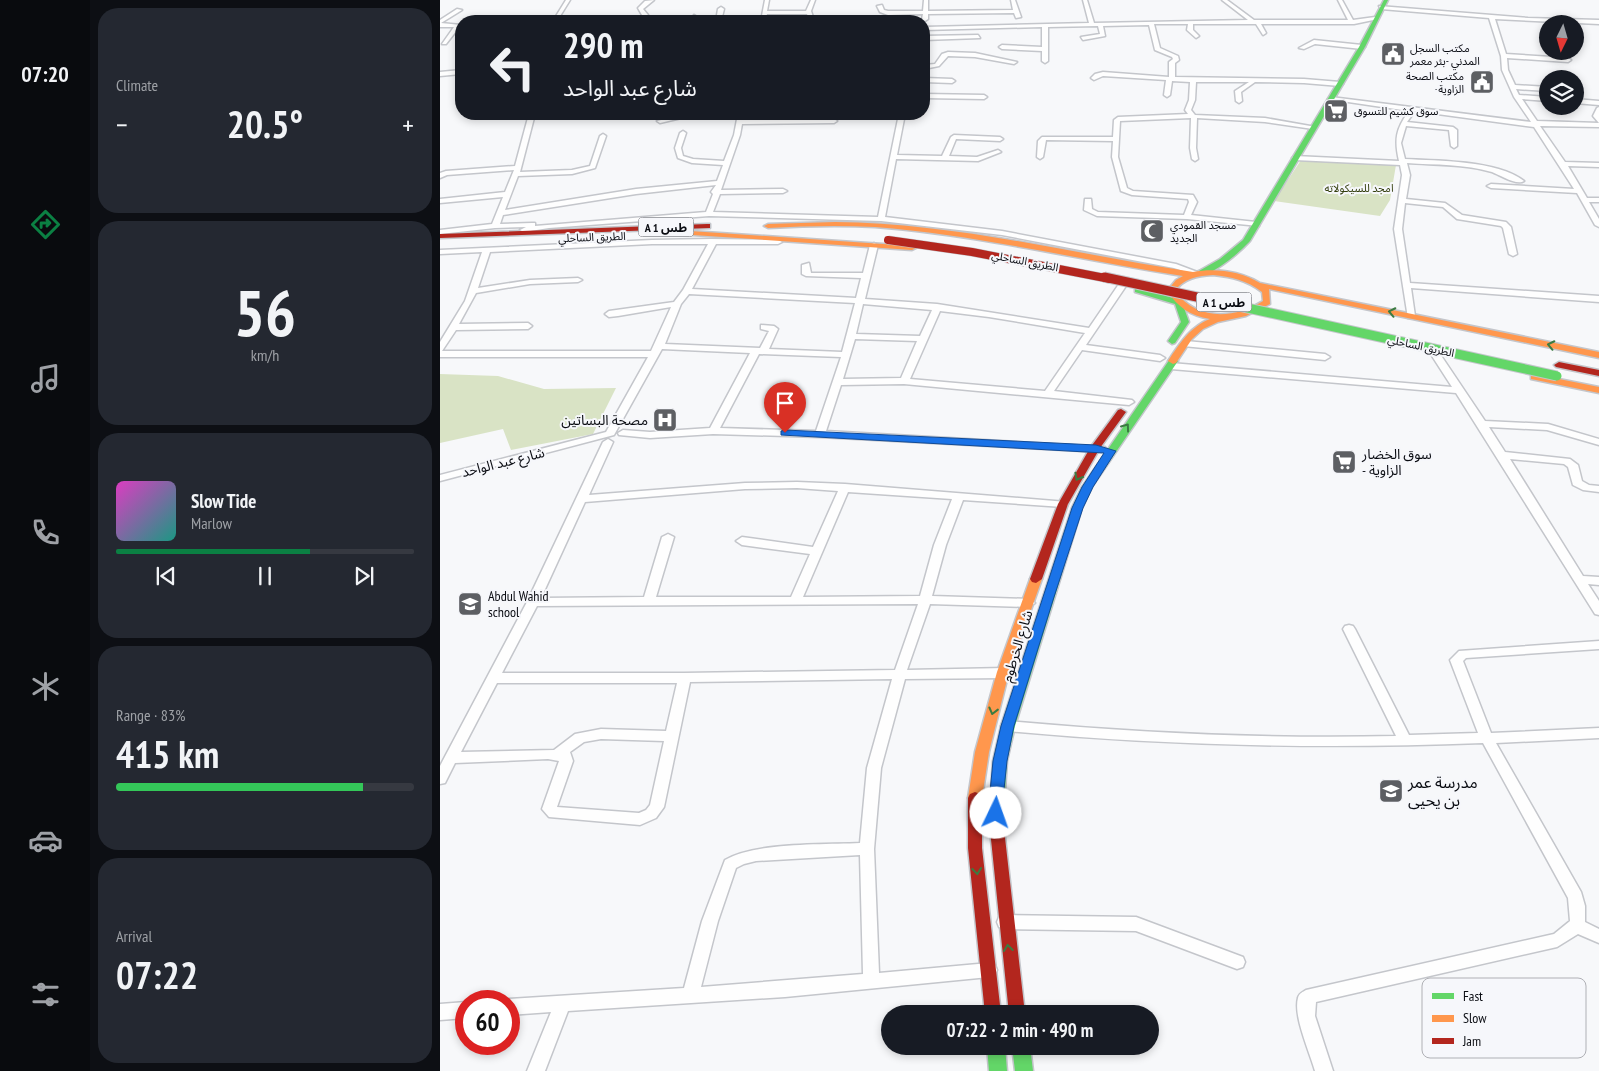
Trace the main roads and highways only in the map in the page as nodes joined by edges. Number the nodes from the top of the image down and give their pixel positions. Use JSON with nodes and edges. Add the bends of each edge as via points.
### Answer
{"nodes":[{"id":1,"x":1387,"y":4,"type":"edge"},
{"id":2,"x":768,"y":226,"type":"junction"},
{"id":3,"x":692,"y":233,"type":"junction"},
{"id":4,"x":440,"y":236,"type":"edge"},
{"id":5,"x":890,"y":237,"type":"junction"},
{"id":6,"x":1246,"y":242,"type":"junction"},
{"id":7,"x":440,"y":243,"type":"edge"},
{"id":8,"x":1198,"y":274,"type":"junction"},
{"id":9,"x":1258,"y":284,"type":"junction"},
{"id":10,"x":1178,"y":304,"type":"junction"},
{"id":11,"x":1245,"y":315,"type":"junction"},
{"id":12,"x":1226,"y":317,"type":"junction"},
{"id":13,"x":1599,"y":355,"type":"edge"},
{"id":14,"x":1558,"y":370,"type":"junction"},
{"id":15,"x":1599,"y":374,"type":"edge"},
{"id":16,"x":1147,"y":378,"type":"dead end"},
{"id":17,"x":1599,"y":385,"type":"edge"},
{"id":18,"x":1599,"y":390,"type":"edge"},
{"id":19,"x":1132,"y":398,"type":"road end"},
{"id":20,"x":992,"y":1005,"type":"edge"},
{"id":21,"x":1016,"y":1005,"type":"edge"},
{"id":22,"x":997,"y":1055,"type":"edge"},
{"id":23,"x":1022,"y":1055,"type":"edge"},
{"id":24,"x":998,"y":1071,"type":"edge"},
{"id":25,"x":1024,"y":1071,"type":"edge"}],
"edges":[{"from":1,"to":6,"type":"main road","via":[[1378,25],[1373,24]]},
{"from":2,"to":4,"type":"main road","name":"الطريق الساحلي","number":"A 1 طس","via":[[495,230]]},
{"from":2,"to":5,"type":"main road","name":"الطريق الساحلي","number":"A 1 طس"},
{"from":2,"to":8,"type":"main road","via":[[836,224],[927,231],[1007,242],[1155,270]]},
{"from":3,"to":5,"type":"main road","name":"الطريق الساحلي","number":"A 1 طس"},
{"from":3,"to":7,"type":"main road","name":"الطريق الساحلي","number":"A 1 طس"},
{"from":3,"to":10,"type":"main road","via":[[976,257],[1122,286]]},
{"from":5,"to":14,"type":"main road","name":"الطريق الساحلي","number":"A 1 طس","via":[[961,242],[1054,258]]},
{"from":6,"to":8,"type":"main road","via":[[1223,261]]},
{"from":6,"to":9,"type":"main road","via":[[1246,264]]},
{"from":8,"to":9,"type":"main road","via":[[1236,275]]},
{"from":8,"to":10,"type":"main road","via":[[1172,286],[1172,297]]},
{"from":9,"to":11,"type":"main road","via":[[1268,297],[1267,302],[1255,312]]},
{"from":13,"to":9,"type":"main road","one_way":true},
{"from":10,"to":12,"type":"main road","via":[[1200,314]]},
{"from":10,"to":16,"type":"main road","via":[[1184,324]]},
{"from":11,"to":12,"type":"main road"},
{"from":11,"to":18,"type":"main road"},
{"from":21,"to":12,"type":"main road","name":"شارع الخرطوم","one_way":true,"via":[[996,826],[1000,761],[1008,726],[1077,508],[1087,487],[1194,330],[1202,323]]},
{"from":14,"to":15,"type":"main road","name":"الطريق الساحلي"},
{"from":14,"to":17,"type":"main road","name":"الطريق الساحلي","number":"A 1 طس"},
{"from":19,"to":20,"type":"main road","name":"شارع الخرطوم","one_way":true,"via":[[1096,448],[1063,504],[1002,672],[982,752],[975,789],[975,848]]},
{"from":22,"to":24,"type":"main road"},
{"from":23,"to":25,"type":"main road"}]}
